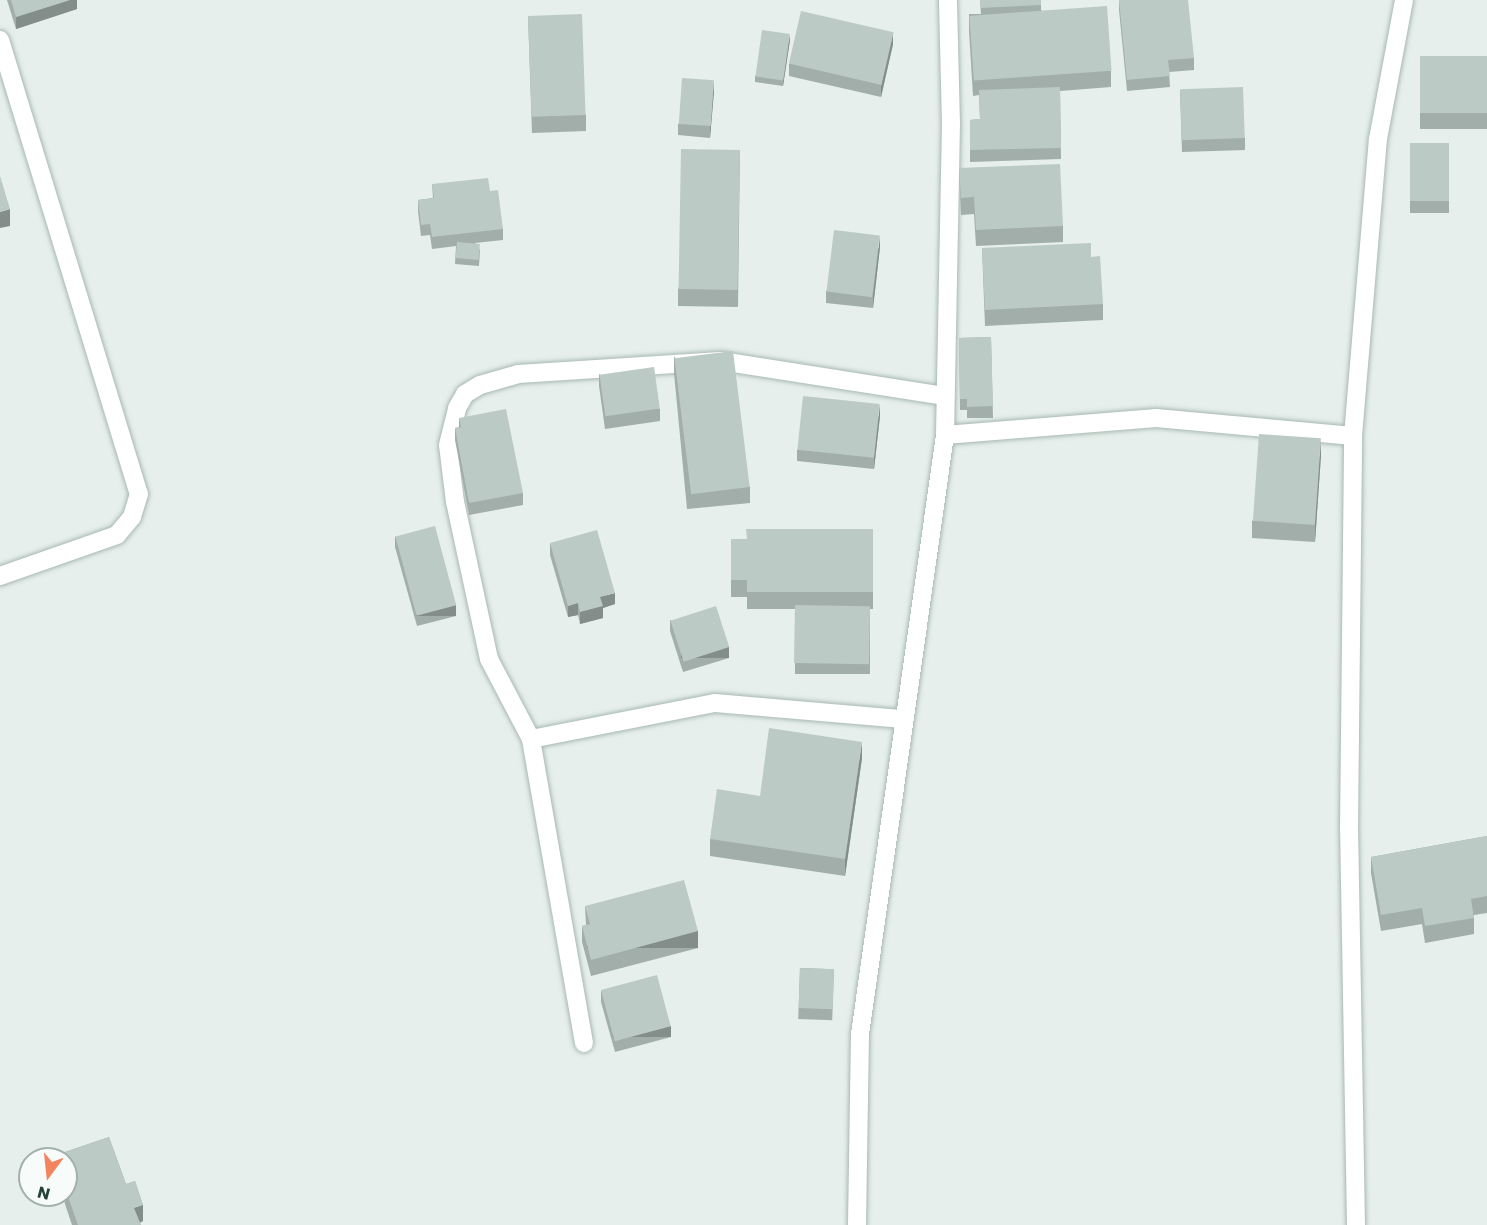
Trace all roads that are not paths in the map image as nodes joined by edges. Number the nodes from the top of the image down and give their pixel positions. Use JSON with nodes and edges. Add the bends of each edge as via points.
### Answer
{"nodes":[{"id":1,"x":948,"y":0,"type":"edge"},
{"id":2,"x":1404,"y":0,"type":"edge"},
{"id":3,"x":0,"y":40,"type":"edge"},
{"id":4,"x":945,"y":396,"type":"junction"},
{"id":5,"x":945,"y":435,"type":"junction"},
{"id":6,"x":1353,"y":436,"type":"junction"},
{"id":7,"x":0,"y":576,"type":"edge"},
{"id":8,"x":900,"y":719,"type":"junction"},
{"id":9,"x":531,"y":739,"type":"junction"},
{"id":10,"x":584,"y":1043,"type":"dead end"},
{"id":11,"x":857,"y":1225,"type":"edge"},
{"id":12,"x":1356,"y":1225,"type":"edge"}],
"edges":[{"from":1,"to":4,"type":"street","via":[[951,124]]},
{"from":2,"to":6,"type":"street","via":[[1378,139]]},
{"from":3,"to":7,"type":"street","via":[[84,330],[139,494],[132,517],[117,535]]},
{"from":4,"to":5,"type":"street"},
{"from":4,"to":9,"type":"street","via":[[721,361],[518,374],[465,393],[448,445],[455,502],[489,659]]},
{"from":5,"to":6,"type":"street","via":[[1156,418]]},
{"from":5,"to":8,"type":"street"},
{"from":6,"to":12,"type":"street","via":[[1349,830]]},
{"from":8,"to":9,"type":"street","via":[[715,703]]},
{"from":8,"to":11,"type":"street","via":[[860,1034]]},
{"from":9,"to":10,"type":"street"}]}
